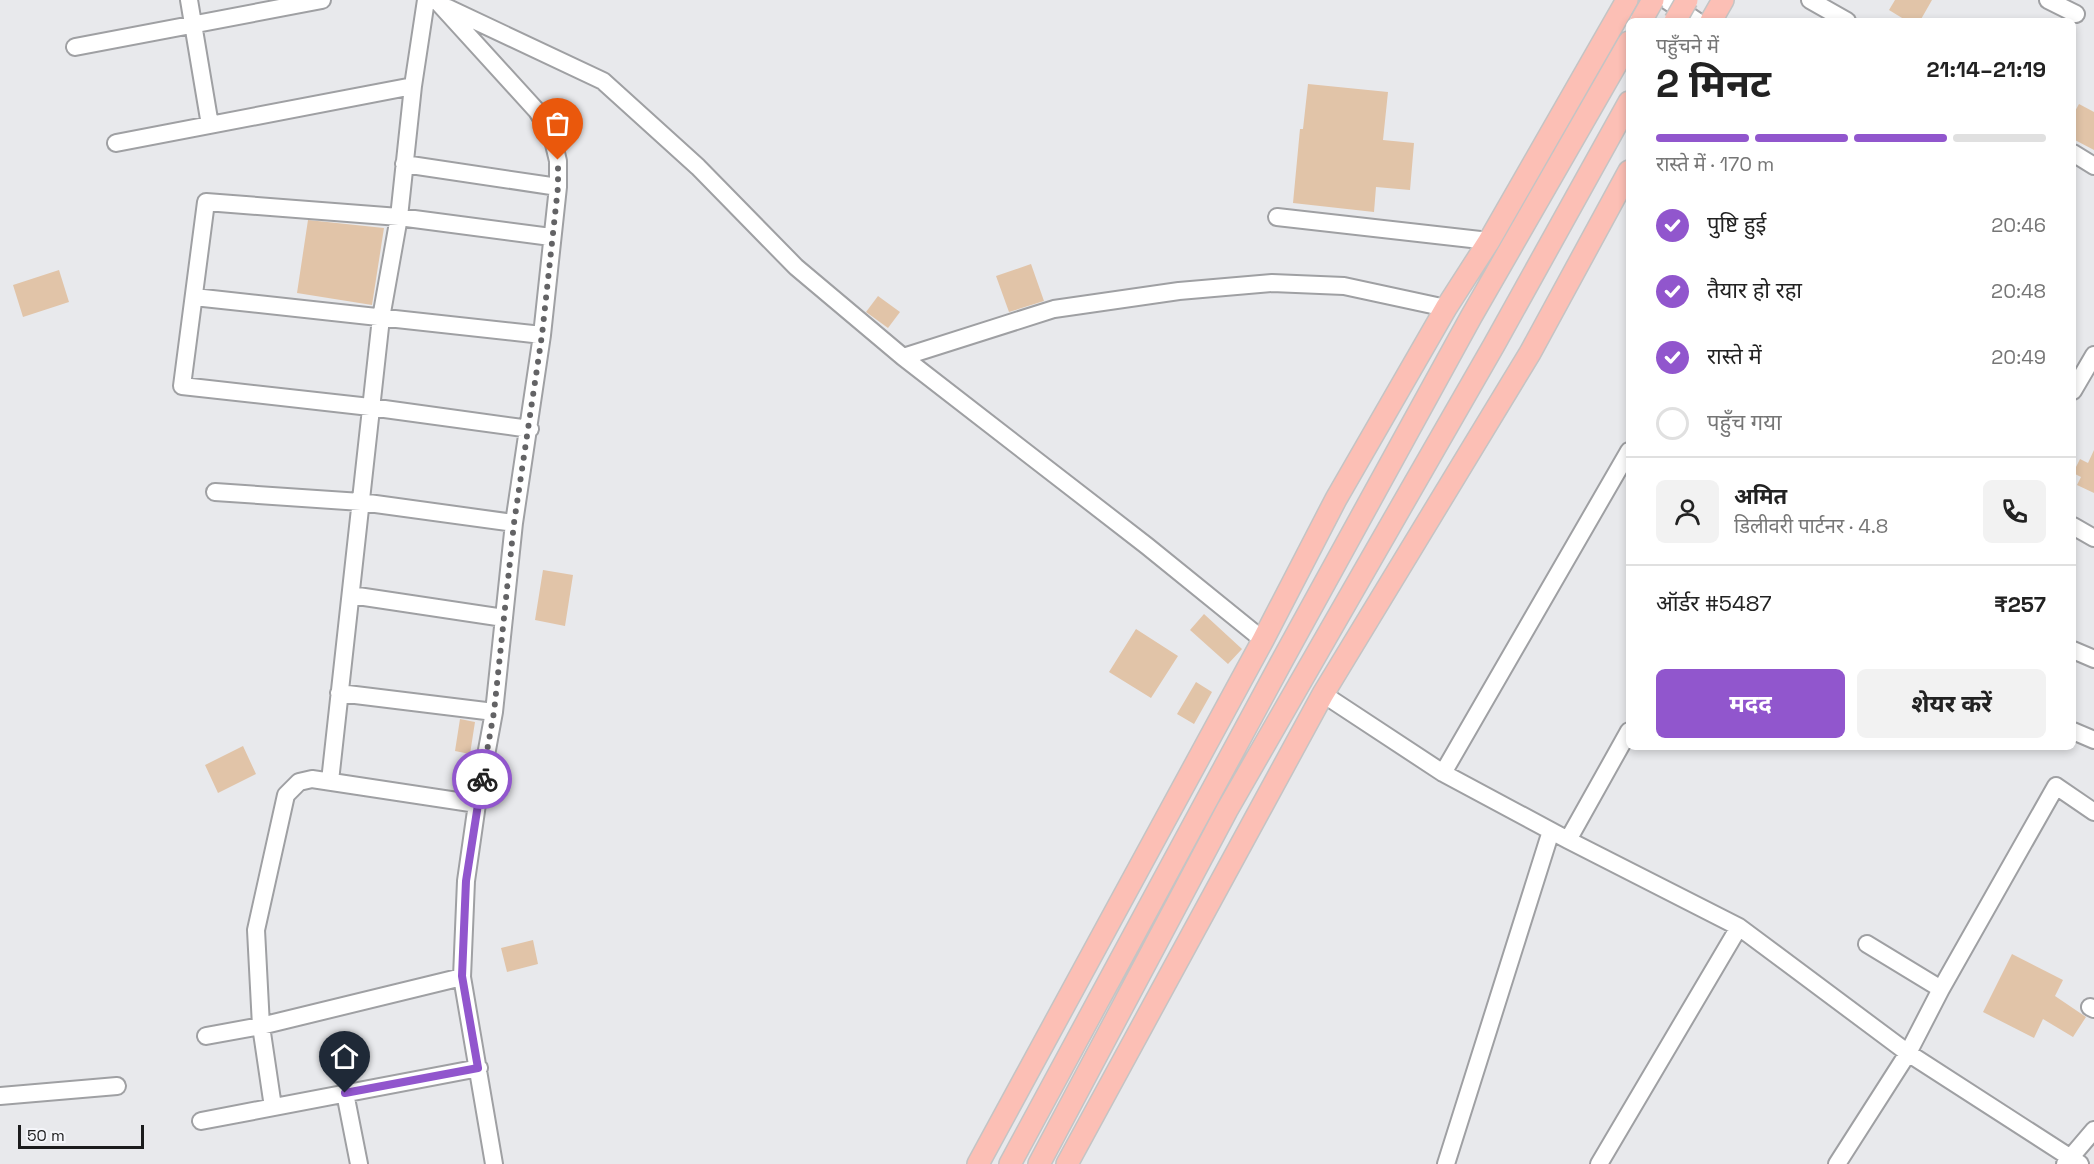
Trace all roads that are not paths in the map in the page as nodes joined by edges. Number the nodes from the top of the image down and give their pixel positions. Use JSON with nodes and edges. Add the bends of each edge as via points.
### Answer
{"nodes":[{"id":1,"x":189,"y":0,"type":"edge"},
{"id":2,"x":322,"y":0,"type":"edge"},
{"id":3,"x":1653,"y":0,"type":"edge"},
{"id":4,"x":1666,"y":0,"type":"edge"},
{"id":5,"x":1687,"y":0,"type":"edge"},
{"id":6,"x":1724,"y":0,"type":"edge"},
{"id":7,"x":1810,"y":0,"type":"edge"},
{"id":8,"x":2048,"y":0,"type":"edge"},
{"id":9,"x":434,"y":1,"type":"edge"},
{"id":10,"x":1625,"y":1,"type":"edge"},
{"id":11,"x":2076,"y":12,"type":"edge"},
{"id":12,"x":1643,"y":18,"type":"edge"},
{"id":13,"x":1650,"y":18,"type":"edge"},
{"id":14,"x":1677,"y":18,"type":"edge"},
{"id":15,"x":1693,"y":18,"type":"edge"},
{"id":16,"x":1714,"y":18,"type":"edge"},
{"id":17,"x":1841,"y":18,"type":"edge"},
{"id":18,"x":194,"y":25,"type":"junction"},
{"id":19,"x":75,"y":47,"type":"dead end"},
{"id":20,"x":1626,"y":47,"type":"edge"},
{"id":21,"x":413,"y":86,"type":"junction"},
{"id":22,"x":1626,"y":107,"type":"edge"},
{"id":23,"x":210,"y":125,"type":"junction"},
{"id":24,"x":116,"y":143,"type":"dead end"},
{"id":25,"x":2076,"y":155,"type":"edge"},
{"id":26,"x":404,"y":164,"type":"junction"},
{"id":27,"x":2094,"y":166,"type":"edge"},
{"id":28,"x":1626,"y":177,"type":"edge"},
{"id":29,"x":558,"y":187,"type":"junction"},
{"id":30,"x":399,"y":217,"type":"junction"},
{"id":31,"x":1278,"y":217,"type":"dead end"},
{"id":32,"x":552,"y":237,"type":"junction"},
{"id":33,"x":1489,"y":241,"type":"junction"},
{"id":34,"x":194,"y":297,"type":"junction"},
{"id":35,"x":1446,"y":308,"type":"junction"},
{"id":36,"x":381,"y":318,"type":"junction"},
{"id":37,"x":542,"y":335,"type":"junction"},
{"id":38,"x":2094,"y":355,"type":"edge"},
{"id":39,"x":903,"y":357,"type":"junction"},
{"id":40,"x":2076,"y":386,"type":"edge"},
{"id":41,"x":370,"y":407,"type":"junction"},
{"id":42,"x":530,"y":429,"type":"junction"},
{"id":43,"x":1626,"y":457,"type":"edge"},
{"id":44,"x":215,"y":492,"type":"dead end"},
{"id":45,"x":361,"y":502,"type":"junction"},
{"id":46,"x":514,"y":523,"type":"junction"},
{"id":47,"x":2076,"y":528,"type":"edge"},
{"id":48,"x":2094,"y":538,"type":"edge"},
{"id":49,"x":351,"y":596,"type":"junction"},
{"id":50,"x":504,"y":618,"type":"junction"},
{"id":51,"x":1263,"y":640,"type":"junction"},
{"id":52,"x":2076,"y":651,"type":"edge"},
{"id":53,"x":2094,"y":659,"type":"edge"},
{"id":54,"x":339,"y":693,"type":"junction"},
{"id":55,"x":1323,"y":694,"type":"junction"},
{"id":56,"x":494,"y":712,"type":"junction"},
{"id":57,"x":2076,"y":732,"type":"edge"},
{"id":58,"x":1626,"y":735,"type":"edge"},
{"id":59,"x":2094,"y":740,"type":"edge"},
{"id":60,"x":1443,"y":773,"type":"junction"},
{"id":61,"x":330,"y":781,"type":"junction"},
{"id":62,"x":477,"y":804,"type":"junction"},
{"id":63,"x":2094,"y":812,"type":"edge"},
{"id":64,"x":1551,"y":831,"type":"junction"},
{"id":65,"x":1568,"y":840,"type":"junction"},
{"id":66,"x":1739,"y":927,"type":"junction"},
{"id":67,"x":1867,"y":944,"type":"dead end"},
{"id":68,"x":462,"y":976,"type":"junction"},
{"id":69,"x":1941,"y":989,"type":"junction"},
{"id":70,"x":261,"y":1026,"type":"junction"},
{"id":71,"x":206,"y":1036,"type":"dead end"},
{"id":72,"x":1908,"y":1053,"type":"junction"},
{"id":73,"x":478,"y":1068,"type":"junction"},
{"id":74,"x":117,"y":1086,"type":"dead end"},
{"id":75,"x":345,"y":1093,"type":"junction"},
{"id":76,"x":0,"y":1096,"type":"edge"},
{"id":77,"x":273,"y":1107,"type":"junction"},
{"id":78,"x":201,"y":1121,"type":"dead end"},
{"id":79,"x":2094,"y":1130,"type":"edge"},
{"id":80,"x":2071,"y":1162,"type":"edge"},
{"id":81,"x":359,"y":1164,"type":"edge"},
{"id":82,"x":494,"y":1164,"type":"edge"},
{"id":83,"x":978,"y":1164,"type":"edge"},
{"id":84,"x":1010,"y":1164,"type":"edge"},
{"id":85,"x":1039,"y":1164,"type":"edge"},
{"id":86,"x":1067,"y":1164,"type":"edge"},
{"id":87,"x":1446,"y":1164,"type":"edge"},
{"id":88,"x":1599,"y":1164,"type":"edge"},
{"id":89,"x":1838,"y":1164,"type":"edge"}],
"edges":[{"from":1,"to":18,"type":"street"},
{"from":2,"to":18,"type":"street"},
{"from":3,"to":12,"type":"main road","bridge":true},
{"from":4,"to":15,"type":"street"},
{"from":5,"to":14,"type":"main road","bridge":true},
{"from":6,"to":16,"type":"main road"},
{"from":7,"to":17,"type":"street"},
{"from":8,"to":11,"type":"street"},
{"from":9,"to":21,"type":"street"},
{"from":9,"to":29,"type":"street","via":[[545,123],[556,147]]},
{"from":9,"to":39,"type":"street","via":[[603,81],[698,167],[796,267]]},
{"from":10,"to":13,"type":"street"},
{"from":10,"to":33,"type":"main road"},
{"from":18,"to":19,"type":"street"},
{"from":18,"to":23,"type":"street"},
{"from":20,"to":84,"type":"main road","via":[[1460,337]]},
{"from":21,"to":23,"type":"street"},
{"from":21,"to":26,"type":"street"},
{"from":22,"to":85,"type":"main road","via":[[1227,810]]},
{"from":23,"to":24,"type":"street"},
{"from":25,"to":27,"type":"street"},
{"from":26,"to":29,"type":"street"},
{"from":26,"to":30,"type":"street"},
{"from":28,"to":55,"type":"main road","via":[[1530,353]]},
{"from":29,"to":32,"type":"street"},
{"from":30,"to":32,"type":"street"},
{"from":30,"to":34,"type":"street","via":[[206,202]]},
{"from":30,"to":36,"type":"street"},
{"from":31,"to":33,"type":"street"},
{"from":32,"to":37,"type":"street"},
{"from":33,"to":35,"type":"main road"},
{"from":34,"to":36,"type":"street"},
{"from":34,"to":41,"type":"street","via":[[182,386]]},
{"from":35,"to":39,"type":"street","via":[[1344,286],[1272,283],[1179,291],[1054,309]]},
{"from":35,"to":51,"type":"main road","via":[[1336,499]]},
{"from":36,"to":37,"type":"street"},
{"from":36,"to":41,"type":"street"},
{"from":37,"to":42,"type":"street"},
{"from":38,"to":40,"type":"street"},
{"from":39,"to":51,"type":"street"},
{"from":41,"to":42,"type":"street"},
{"from":41,"to":45,"type":"street"},
{"from":42,"to":46,"type":"street"},
{"from":43,"to":60,"type":"street"},
{"from":44,"to":45,"type":"street"},
{"from":45,"to":46,"type":"street"},
{"from":45,"to":49,"type":"street"},
{"from":46,"to":50,"type":"street"},
{"from":47,"to":48,"type":"street"},
{"from":49,"to":50,"type":"street"},
{"from":49,"to":54,"type":"street"},
{"from":50,"to":56,"type":"street"},
{"from":51,"to":83,"type":"main road"},
{"from":52,"to":53,"type":"street"},
{"from":54,"to":56,"type":"street"},
{"from":54,"to":61,"type":"street"},
{"from":55,"to":60,"type":"street"},
{"from":55,"to":86,"type":"main road"},
{"from":56,"to":62,"type":"street"},
{"from":57,"to":59,"type":"street"},
{"from":58,"to":65,"type":"street"},
{"from":60,"to":64,"type":"street"},
{"from":61,"to":62,"type":"street"},
{"from":61,"to":70,"type":"street","via":[[299,782],[286,795],[256,930]]},
{"from":62,"to":68,"type":"street","via":[[466,881]]},
{"from":63,"to":69,"type":"street","via":[[2056,786]]},
{"from":64,"to":65,"type":"street"},
{"from":64,"to":87,"type":"street"},
{"from":65,"to":66,"type":"street"},
{"from":66,"to":72,"type":"street"},
{"from":66,"to":88,"type":"street"},
{"from":67,"to":69,"type":"street"},
{"from":68,"to":70,"type":"street"},
{"from":68,"to":73,"type":"street"},
{"from":69,"to":72,"type":"street"},
{"from":70,"to":71,"type":"street"},
{"from":70,"to":77,"type":"street"},
{"from":72,"to":80,"type":"street"},
{"from":72,"to":89,"type":"street"},
{"from":73,"to":75,"type":"street"},
{"from":73,"to":82,"type":"street"},
{"from":74,"to":76,"type":"street"},
{"from":75,"to":77,"type":"street"},
{"from":75,"to":81,"type":"street"},
{"from":77,"to":78,"type":"street"},
{"from":79,"to":80,"type":"street"}]}
